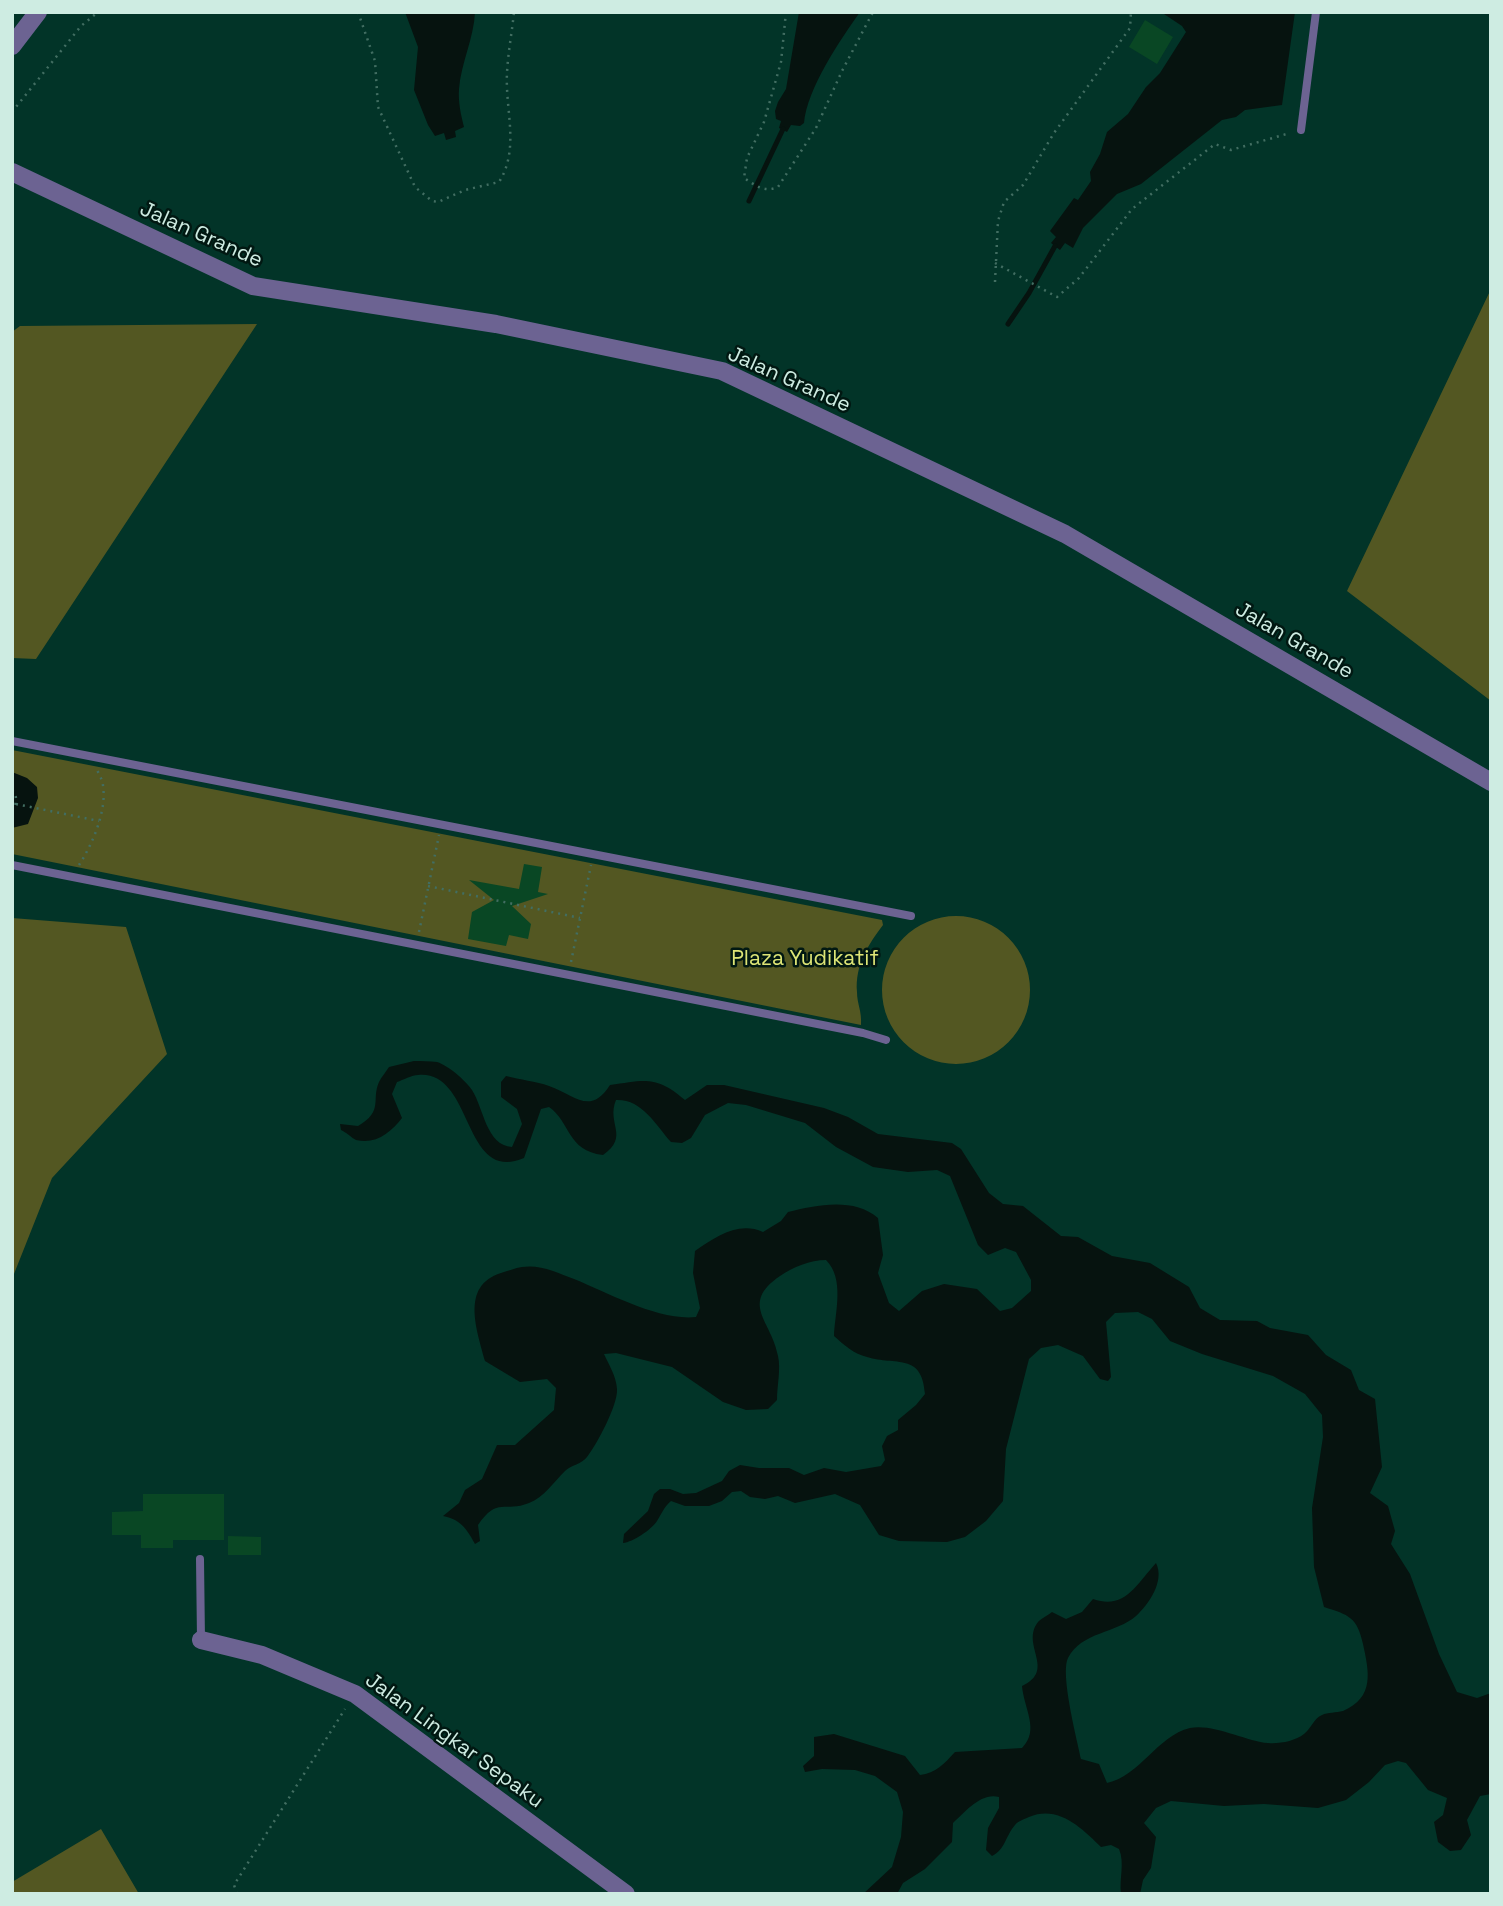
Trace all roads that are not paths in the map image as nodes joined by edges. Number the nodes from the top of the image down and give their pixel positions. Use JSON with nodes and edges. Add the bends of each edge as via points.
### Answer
{"nodes":[{"id":1,"x":38,"y":12,"type":"edge"},
{"id":2,"x":1316,"y":12,"type":"edge"},
{"id":3,"x":12,"y":46,"type":"edge"},
{"id":4,"x":1301,"y":130,"type":"road end"},
{"id":5,"x":12,"y":172,"type":"edge"},
{"id":6,"x":12,"y":741,"type":"edge"},
{"id":7,"x":1491,"y":782,"type":"edge"},
{"id":8,"x":12,"y":865,"type":"edge"},
{"id":9,"x":911,"y":916,"type":"dead end"},
{"id":10,"x":886,"y":1040,"type":"dead end"},
{"id":11,"x":200,"y":1559,"type":"dead end"},
{"id":12,"x":201,"y":1640,"type":"joint"},
{"id":13,"x":626,"y":1894,"type":"edge"}],
"edges":[{"from":1,"to":3,"type":"street"},
{"from":2,"to":4,"type":"lane"},
{"from":5,"to":7,"type":"street","name":"Jalan Grande","via":[[253,286],[496,324],[722,371],[1065,534]]},
{"from":6,"to":9,"type":"lane"},
{"from":8,"to":10,"type":"lane"},
{"from":11,"to":12,"type":"lane"},
{"from":12,"to":13,"type":"street","name":"Jalan Lingkar Sepaku","via":[[262,1655],[355,1695]]}]}
